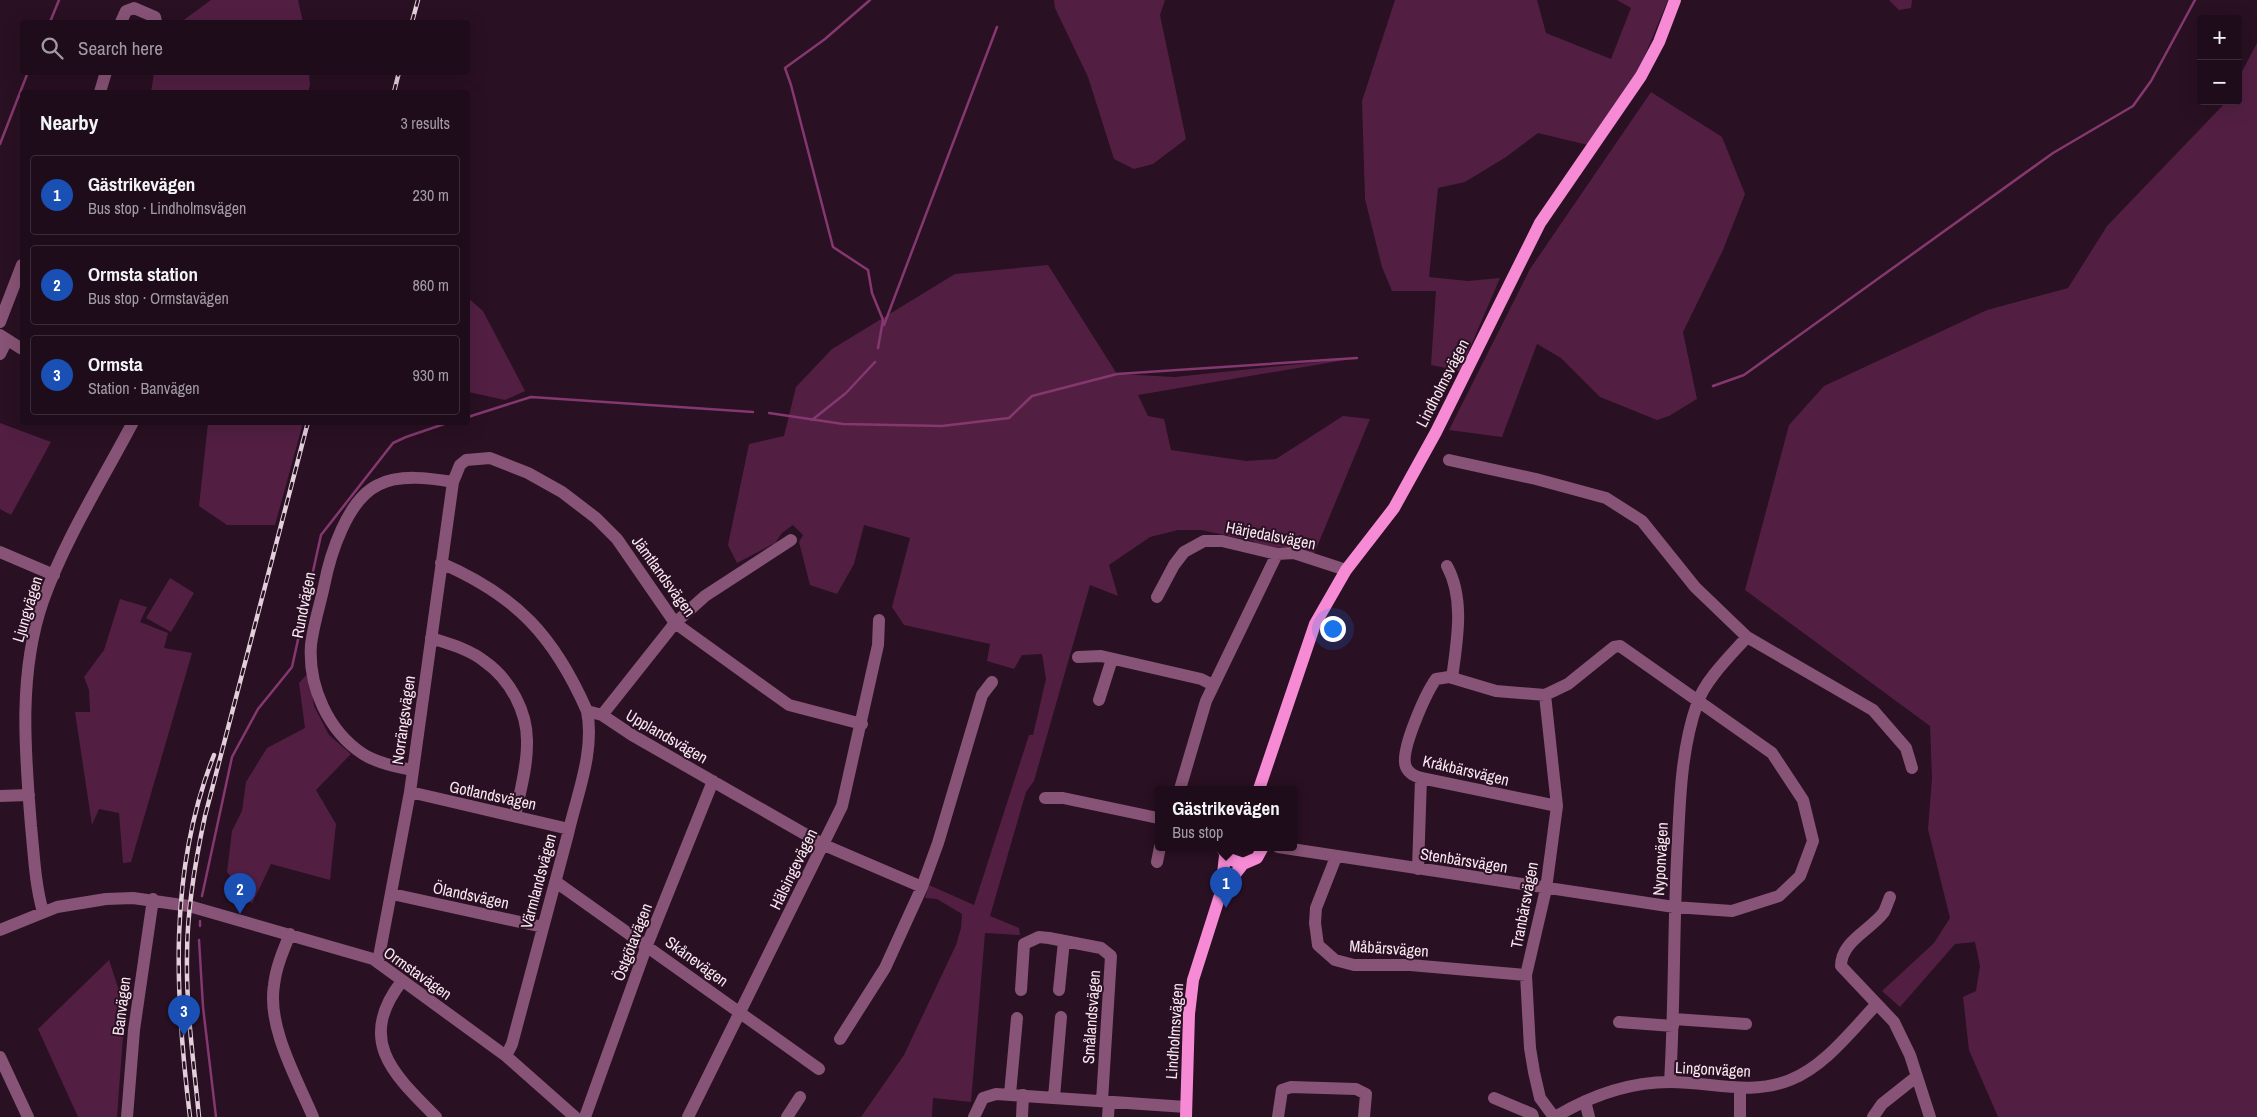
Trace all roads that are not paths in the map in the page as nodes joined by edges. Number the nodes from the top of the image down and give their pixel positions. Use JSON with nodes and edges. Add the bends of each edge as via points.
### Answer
{"nodes":[{"id":1,"x":1675,"y":0,"type":"edge"},
{"id":2,"x":122,"y":20,"type":"edge"},
{"id":3,"x":156,"y":20,"type":"edge"},
{"id":4,"x":105,"y":75,"type":"edge"},
{"id":5,"x":101,"y":90,"type":"edge"},
{"id":6,"x":20,"y":270,"type":"edge"},
{"id":7,"x":0,"y":322,"type":"edge"},
{"id":8,"x":4,"y":338,"type":"edge"},
{"id":9,"x":20,"y":348,"type":"edge"},
{"id":10,"x":0,"y":354,"type":"edge"},
{"id":11,"x":131,"y":425,"type":"edge"},
{"id":12,"x":1449,"y":460,"type":"dead end"},
{"id":13,"x":453,"y":482,"type":"junction"},
{"id":14,"x":791,"y":540,"type":"dead end"},
{"id":15,"x":0,"y":552,"type":"edge"},
{"id":16,"x":1277,"y":554,"type":"junction"},
{"id":17,"x":441,"y":563,"type":"junction"},
{"id":18,"x":1447,"y":566,"type":"dead end"},
{"id":19,"x":1346,"y":570,"type":"junction"},
{"id":20,"x":54,"y":575,"type":"junction"},
{"id":21,"x":1157,"y":597,"type":"dead end"},
{"id":22,"x":879,"y":620,"type":"dead end"},
{"id":23,"x":675,"y":623,"type":"junction"},
{"id":24,"x":1747,"y":637,"type":"junction"},
{"id":25,"x":431,"y":638,"type":"junction"},
{"id":26,"x":1078,"y":657,"type":"dead end"},
{"id":27,"x":1112,"y":659,"type":"junction"},
{"id":28,"x":1452,"y":678,"type":"junction"},
{"id":29,"x":992,"y":682,"type":"dead end"},
{"id":30,"x":1213,"y":685,"type":"junction"},
{"id":31,"x":1545,"y":695,"type":"junction"},
{"id":32,"x":1099,"y":700,"type":"dead end"},
{"id":33,"x":1697,"y":702,"type":"junction"},
{"id":34,"x":587,"y":711,"type":"junction"},
{"id":35,"x":602,"y":715,"type":"junction"},
{"id":36,"x":862,"y":724,"type":"junction"},
{"id":37,"x":1912,"y":768,"type":"dead end"},
{"id":38,"x":413,"y":770,"type":"junction"},
{"id":39,"x":1422,"y":778,"type":"junction"},
{"id":40,"x":712,"y":781,"type":"junction"},
{"id":41,"x":1181,"y":786,"type":"edge"},
{"id":42,"x":1259,"y":786,"type":"edge"},
{"id":43,"x":410,"y":792,"type":"junction"},
{"id":44,"x":28,"y":794,"type":"junction"},
{"id":45,"x":0,"y":796,"type":"edge"},
{"id":46,"x":1045,"y":798,"type":"dead end"},
{"id":47,"x":1556,"y":806,"type":"junction"},
{"id":48,"x":515,"y":816,"type":"junction"},
{"id":49,"x":1155,"y":817,"type":"edge"},
{"id":50,"x":569,"y":829,"type":"junction"},
{"id":51,"x":824,"y":844,"type":"junction"},
{"id":52,"x":1297,"y":850,"type":"edge"},
{"id":53,"x":1159,"y":851,"type":"edge"},
{"id":54,"x":1223,"y":851,"type":"edge"},
{"id":55,"x":1261,"y":851,"type":"edge"},
{"id":56,"x":1336,"y":856,"type":"junction"},
{"id":57,"x":1157,"y":862,"type":"dead end"},
{"id":58,"x":1243,"y":864,"type":"junction"},
{"id":59,"x":1418,"y":869,"type":"junction"},
{"id":60,"x":556,"y":882,"type":"junction"},
{"id":61,"x":922,"y":887,"type":"junction"},
{"id":62,"x":1546,"y":889,"type":"junction"},
{"id":63,"x":1221,"y":892,"type":"junction"},
{"id":64,"x":392,"y":894,"type":"junction"},
{"id":65,"x":1890,"y":897,"type":"dead end"},
{"id":66,"x":153,"y":899,"type":"junction"},
{"id":67,"x":1674,"y":907,"type":"junction"},
{"id":68,"x":42,"y":912,"type":"junction"},
{"id":69,"x":543,"y":927,"type":"junction"},
{"id":70,"x":0,"y":930,"type":"edge"},
{"id":71,"x":290,"y":934,"type":"junction"},
{"id":72,"x":1064,"y":941,"type":"junction"},
{"id":73,"x":647,"y":945,"type":"junction"},
{"id":74,"x":378,"y":962,"type":"junction"},
{"id":75,"x":1526,"y":975,"type":"junction"},
{"id":76,"x":402,"y":981,"type":"junction"},
{"id":77,"x":1021,"y":990,"type":"dead end"},
{"id":78,"x":1059,"y":990,"type":"dead end"},
{"id":79,"x":1876,"y":1005,"type":"junction"},
{"id":80,"x":740,"y":1013,"type":"junction"},
{"id":81,"x":1061,"y":1017,"type":"dead end"},
{"id":82,"x":1017,"y":1018,"type":"dead end"},
{"id":83,"x":1619,"y":1022,"type":"dead end"},
{"id":84,"x":1673,"y":1022,"type":"junction"},
{"id":85,"x":1746,"y":1024,"type":"dead end"},
{"id":86,"x":840,"y":1038,"type":"dead end"},
{"id":87,"x":506,"y":1056,"type":"junction"},
{"id":88,"x":0,"y":1057,"type":"edge"},
{"id":89,"x":818,"y":1069,"type":"dead end"},
{"id":90,"x":1916,"y":1077,"type":"junction"},
{"id":91,"x":1670,"y":1082,"type":"junction"},
{"id":92,"x":1740,"y":1089,"type":"junction"},
{"id":93,"x":1010,"y":1094,"type":"junction"},
{"id":94,"x":1023,"y":1095,"type":"junction"},
{"id":95,"x":800,"y":1097,"type":"dead end"},
{"id":96,"x":1054,"y":1097,"type":"junction"},
{"id":97,"x":1494,"y":1098,"type":"dead end"},
{"id":98,"x":1585,"y":1101,"type":"junction"},
{"id":99,"x":1106,"y":1102,"type":"junction"},
{"id":100,"x":1186,"y":1112,"type":"edge"},
{"id":101,"x":28,"y":1117,"type":"edge"},
{"id":102,"x":126,"y":1117,"type":"edge"},
{"id":103,"x":313,"y":1117,"type":"edge"},
{"id":104,"x":436,"y":1117,"type":"edge"},
{"id":105,"x":575,"y":1117,"type":"edge"},
{"id":106,"x":585,"y":1117,"type":"edge"},
{"id":107,"x":688,"y":1117,"type":"edge"},
{"id":108,"x":786,"y":1117,"type":"edge"},
{"id":109,"x":974,"y":1117,"type":"edge"},
{"id":110,"x":1022,"y":1117,"type":"edge"},
{"id":111,"x":1108,"y":1117,"type":"edge"},
{"id":112,"x":1278,"y":1117,"type":"edge"},
{"id":113,"x":1364,"y":1117,"type":"edge"},
{"id":114,"x":1533,"y":1117,"type":"edge"},
{"id":115,"x":1554,"y":1117,"type":"edge"},
{"id":116,"x":1589,"y":1117,"type":"edge"},
{"id":117,"x":1740,"y":1117,"type":"edge"},
{"id":118,"x":1873,"y":1117,"type":"edge"},
{"id":119,"x":1930,"y":1117,"type":"edge"}],
"edges":[{"from":1,"to":19,"type":"main road","name":"Lindholmsvägen","via":[[1659,42],[1641,76],[1540,223],[1436,432],[1394,508]]},
{"from":2,"to":3,"type":"street","via":[[126,11],[134,8],[150,14]]},
{"from":4,"to":5,"type":"street"},
{"from":6,"to":7,"type":"street"},
{"from":8,"to":9,"type":"street"},
{"from":8,"to":10,"type":"street"},
{"from":11,"to":20,"type":"street","name":"Ljungvägen"},
{"from":12,"to":24,"type":"street","via":[[1606,498],[1642,521],[1695,588]]},
{"from":13,"to":17,"type":"street","name":"Norrängsvägen"},
{"from":13,"to":23,"type":"street","name":"Jämtlandsvägen","via":[[460,465],[466,460],[490,458],[528,473],[562,492],[590,513],[616,539]]},
{"from":13,"to":38,"type":"street","name":"Rundvägen","via":[[430,479],[385,482],[361,500],[348,517],[329,559],[311,644],[315,686],[330,721],[341,735],[363,754]]},
{"from":14,"to":23,"type":"street","via":[[705,596]]},
{"from":15,"to":20,"type":"street"},
{"from":16,"to":19,"type":"street","name":"Härjedalsvägen","via":[[1294,553]]},
{"from":16,"to":21,"type":"street","name":"Härjedalsvägen","via":[[1222,541],[1204,541],[1184,552]]},
{"from":16,"to":30,"type":"street"},
{"from":17,"to":25,"type":"street","name":"Norrängsvägen"},
{"from":17,"to":34,"type":"street","via":[[486,584],[513,603],[538,628],[573,679]]},
{"from":18,"to":28,"type":"street","via":[[1455,581],[1457,598],[1458,636]]},
{"from":19,"to":42,"type":"main road","name":"Lindholmsvägen","via":[[1315,624]]},
{"from":20,"to":44,"type":"street","name":"Ljungvägen","via":[[36,625],[28,666],[25,706]]},
{"from":22,"to":36,"type":"street","name":"Hälsingevägen","via":[[878,645]]},
{"from":23,"to":35,"type":"street"},
{"from":23,"to":36,"type":"street","name":"Jämtlandsvägen","via":[[789,705]]},
{"from":24,"to":33,"type":"street","via":[[1718,669]]},
{"from":24,"to":37,"type":"street","via":[[1873,710],[1906,748]]},
{"from":25,"to":38,"type":"street","name":"Norrängsvägen"},
{"from":25,"to":48,"type":"street","via":[[484,660],[499,674],[517,700],[523,713],[527,742]]},
{"from":26,"to":27,"type":"street"},
{"from":27,"to":30,"type":"street","via":[[1201,679]]},
{"from":27,"to":32,"type":"street"},
{"from":28,"to":31,"type":"street","via":[[1496,691]]},
{"from":28,"to":39,"type":"street","name":"Kråkbärsvägen","via":[[1436,679],[1429,689],[1406,748],[1405,766],[1410,774]]},
{"from":29,"to":61,"type":"street","via":[[982,695]]},
{"from":30,"to":41,"type":"street"},
{"from":31,"to":33,"type":"street","name":"Stenbärsvägen","via":[[1568,684],[1614,647],[1620,646]]},
{"from":31,"to":47,"type":"street","name":"Tranbärsvägen"},
{"from":33,"to":67,"type":"street","name":"Nyponvägen","via":[[1681,782]]},
{"from":33,"to":67,"type":"street","name":"Stenbärsvägen","via":[[1772,753],[1803,800],[1813,841],[1800,876],[1779,896],[1732,912]]},
{"from":34,"to":35,"type":"street","name":"Upplandsvägen"},
{"from":34,"to":50,"type":"street","name":"Värmlandsvägen","via":[[589,745]]},
{"from":35,"to":40,"type":"street","name":"Upplandsvägen"},
{"from":36,"to":51,"type":"street","name":"Hälsingevägen","via":[[842,806]]},
{"from":38,"to":43,"type":"street","name":"Norrängsvägen"},
{"from":39,"to":47,"type":"street","name":"Kråkbärsvägen"},
{"from":39,"to":59,"type":"street"},
{"from":40,"to":51,"type":"street","name":"Upplandsvägen"},
{"from":40,"to":73,"type":"street","name":"Östgötavägen"},
{"from":43,"to":48,"type":"street","name":"Gotlandsvägen"},
{"from":43,"to":64,"type":"street","name":"Norrängsvägen"},
{"from":44,"to":45,"type":"street"},
{"from":44,"to":68,"type":"street","name":"Ljungvägen"},
{"from":46,"to":49,"type":"street","via":[[1063,798]]},
{"from":47,"to":62,"type":"street","name":"Tranbärsvägen"},
{"from":48,"to":50,"type":"street","name":"Gotlandsvägen"},
{"from":50,"to":60,"type":"street","name":"Värmlandsvägen"},
{"from":51,"to":61,"type":"street","name":"Upplandsvägen"},
{"from":51,"to":80,"type":"street","name":"Hälsingevägen"},
{"from":52,"to":56,"type":"street","name":"Stenbärsvägen"},
{"from":53,"to":57,"type":"street"},
{"from":54,"to":58,"type":"main road","name":"Lindholmsvägen","via":[[1233,862]]},
{"from":54,"to":63,"type":"main road","name":"Lindholmsvägen"},
{"from":55,"to":58,"type":"main road","name":"Lindholmsvägen","via":[[1253,861]]},
{"from":56,"to":59,"type":"street","name":"Stenbärsvägen"},
{"from":56,"to":75,"type":"street","name":"Måbärsvägen","via":[[1316,908],[1315,923],[1318,945],[1335,960],[1354,965],[1410,965]]},
{"from":58,"to":63,"type":"main road","name":"Lindholmsvägen"},
{"from":59,"to":62,"type":"street","name":"Stenbärsvägen"},
{"from":60,"to":69,"type":"street","name":"Värmlandsvägen"},
{"from":60,"to":73,"type":"street","name":"Skånevägen"},
{"from":61,"to":86,"type":"street","via":[[885,968]]},
{"from":62,"to":67,"type":"street","name":"Stenbärsvägen"},
{"from":62,"to":75,"type":"street","name":"Tranbärsvägen"},
{"from":63,"to":100,"type":"main road","name":"Lindholmsvägen","via":[[1193,980]]},
{"from":64,"to":69,"type":"street","name":"Ölandsvägen"},
{"from":64,"to":74,"type":"street","name":"Norrängsvägen"},
{"from":65,"to":79,"type":"street","via":[[1884,912],[1841,957],[1841,966]]},
{"from":66,"to":68,"type":"street","name":"Ormstavägen","via":[[106,899]]},
{"from":66,"to":71,"type":"street","name":"Ormstavägen"},
{"from":66,"to":102,"type":"street","name":"Banvägen","via":[[137,1001]]},
{"from":67,"to":84,"type":"street","name":"Nyponvägen"},
{"from":68,"to":70,"type":"street","name":"Ormstavägen"},
{"from":69,"to":87,"type":"street","name":"Värmlandsvägen"},
{"from":71,"to":74,"type":"street","name":"Ormstavägen"},
{"from":71,"to":103,"type":"street","via":[[278,964],[273,1005],[279,1034]]},
{"from":72,"to":77,"type":"street","name":"Smålandsvägen","via":[[1039,937],[1024,944]]},
{"from":72,"to":78,"type":"street","name":"Smålandsvägen"},
{"from":72,"to":99,"type":"street","name":"Smålandsvägen","via":[[1101,948],[1111,956]]},
{"from":73,"to":80,"type":"street","name":"Skånevägen"},
{"from":73,"to":106,"type":"street","name":"Östgötavägen"},
{"from":74,"to":76,"type":"street","name":"Ormstavägen"},
{"from":75,"to":115,"type":"street","name":"Tranbärsvägen","via":[[1534,1072],[1540,1098]]},
{"from":76,"to":87,"type":"street","name":"Ormstavägen"},
{"from":76,"to":104,"type":"street","via":[[383,1011],[381,1036],[384,1050],[402,1083]]},
{"from":79,"to":90,"type":"street","via":[[1894,1022],[1910,1055]]},
{"from":79,"to":92,"type":"street","name":"Lingonvägen","via":[[1829,1053],[1801,1074],[1768,1086]]},
{"from":80,"to":89,"type":"street","name":"Skånevägen"},
{"from":80,"to":107,"type":"street","name":"Hälsingevägen"},
{"from":81,"to":96,"type":"street","name":"Smålandsvägen"},
{"from":82,"to":93,"type":"street"},
{"from":83,"to":84,"type":"street"},
{"from":84,"to":85,"type":"street"},
{"from":84,"to":91,"type":"street","name":"Nyponvägen"},
{"from":87,"to":105,"type":"street","name":"Ormstavägen"},
{"from":88,"to":101,"type":"street"},
{"from":90,"to":118,"type":"street","via":[[1882,1104]]},
{"from":90,"to":119,"type":"street"},
{"from":91,"to":92,"type":"street","name":"Lingonvägen"},
{"from":91,"to":98,"type":"street","name":"Lingonvägen","via":[[1623,1087]]},
{"from":92,"to":117,"type":"street"},
{"from":93,"to":94,"type":"street"},
{"from":93,"to":109,"type":"street","via":[[984,1098]]},
{"from":94,"to":96,"type":"street"},
{"from":94,"to":110,"type":"street"},
{"from":95,"to":108,"type":"street"},
{"from":96,"to":99,"type":"street"},
{"from":97,"to":114,"type":"street"},
{"from":98,"to":115,"type":"street","name":"Lingonvägen"},
{"from":98,"to":116,"type":"street"},
{"from":99,"to":100,"type":"street"},
{"from":99,"to":111,"type":"street"},
{"from":112,"to":113,"type":"street","via":[[1282,1090],[1291,1087],[1363,1091],[1367,1099]]}]}
